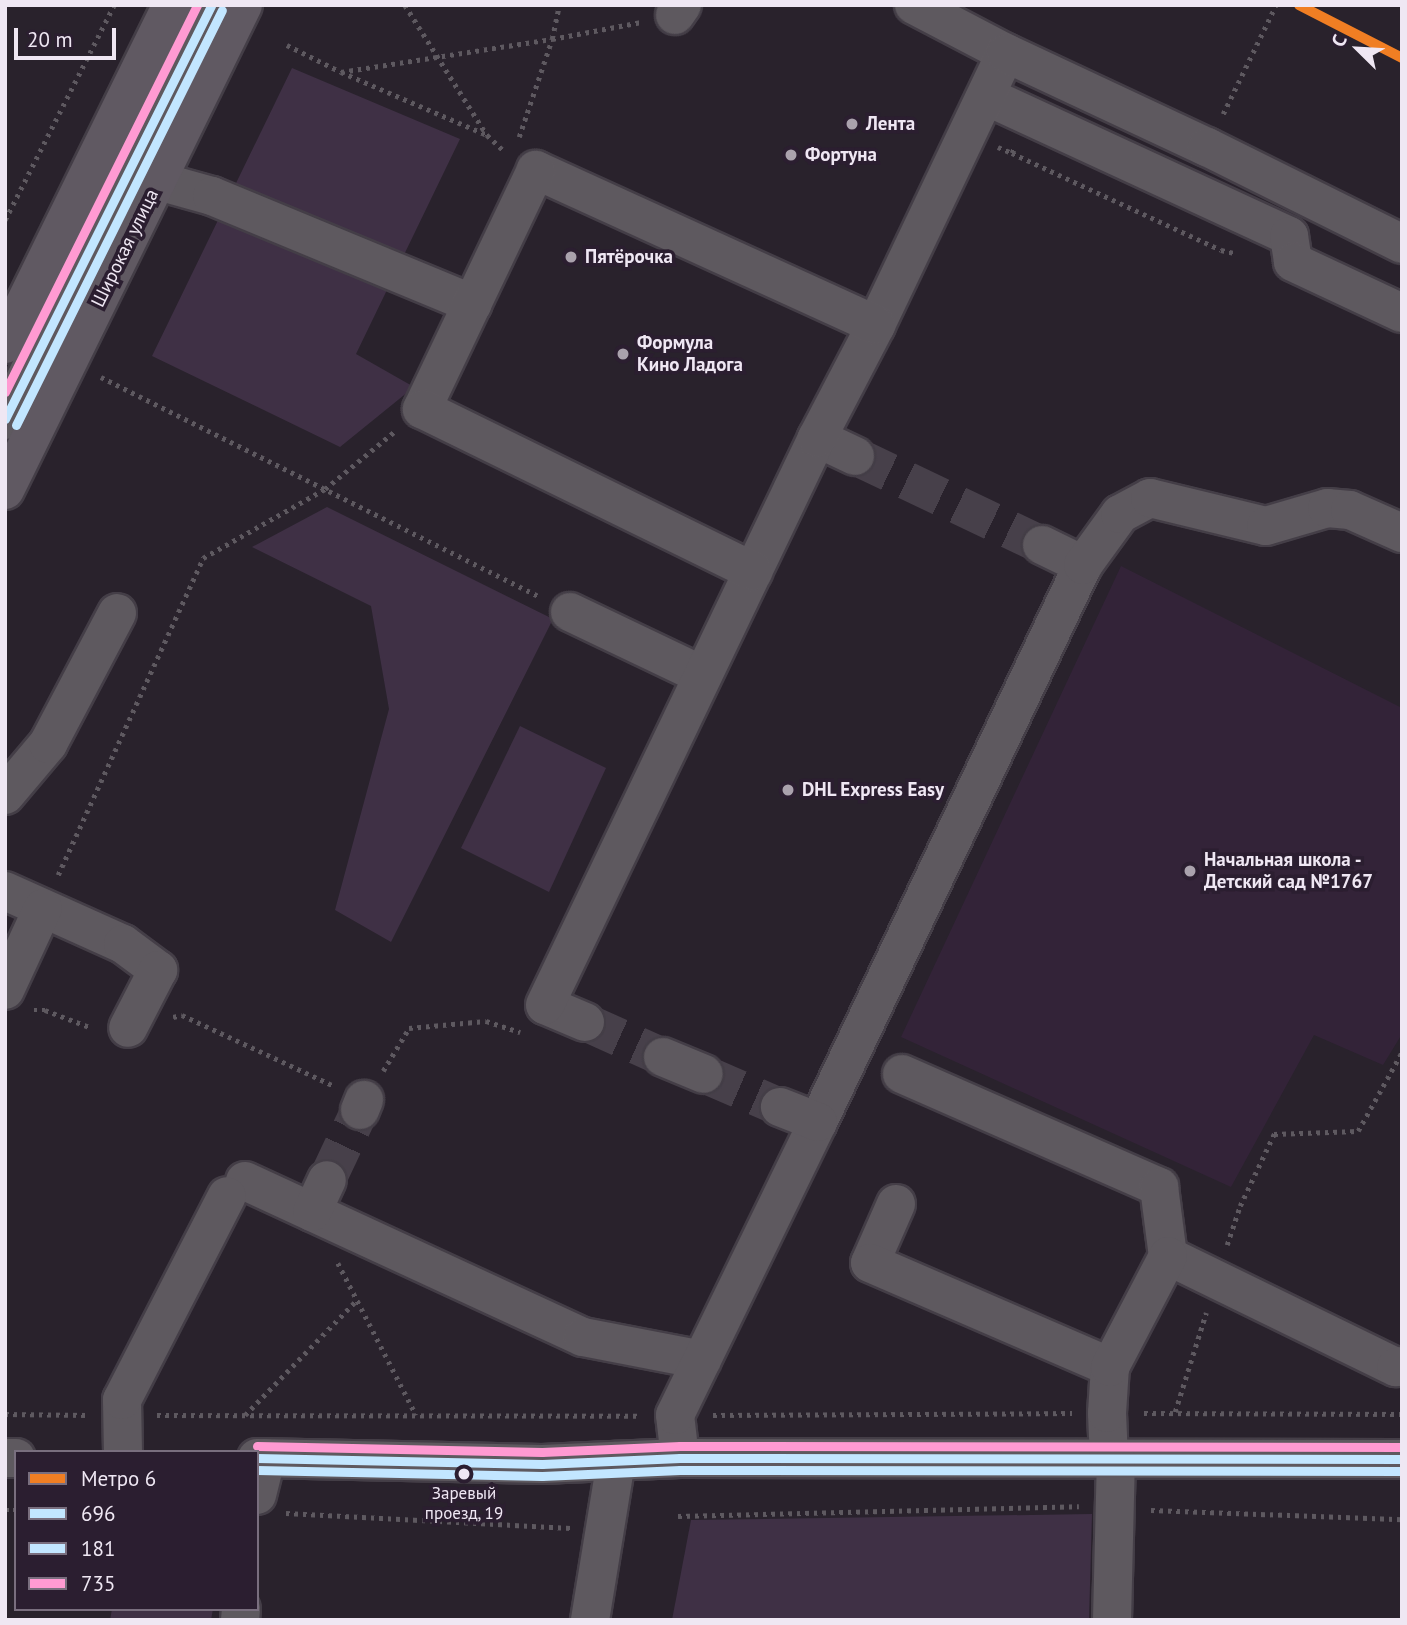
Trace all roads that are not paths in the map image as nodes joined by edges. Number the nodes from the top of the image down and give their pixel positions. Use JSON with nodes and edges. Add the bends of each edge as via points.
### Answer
{"nodes":[{"id":1,"x":172,"y":5,"type":"edge"},
{"id":2,"x":211,"y":5,"type":"edge"},
{"id":3,"x":243,"y":5,"type":"edge"},
{"id":4,"x":914,"y":5,"type":"edge"},
{"id":5,"x":1006,"y":53,"type":"junction"},
{"id":6,"x":986,"y":96,"type":"junction"},
{"id":7,"x":158,"y":181,"type":"junction"},
{"id":8,"x":1402,"y":244,"type":"edge"},
{"id":9,"x":52,"y":248,"type":"junction"},
{"id":10,"x":110,"y":276,"type":"junction"},
{"id":11,"x":69,"y":292,"type":"junction"},
{"id":12,"x":1398,"y":302,"type":"edge"},
{"id":13,"x":472,"y":304,"type":"junction"},
{"id":14,"x":876,"y":325,"type":"junction"},
{"id":15,"x":5,"y":344,"type":"edge"},
{"id":16,"x":5,"y":420,"type":"edge"},
{"id":17,"x":817,"y":438,"type":"junction"},
{"id":18,"x":855,"y":456,"type":"tunnel mouth"},
{"id":19,"x":5,"y":490,"type":"edge"},
{"id":20,"x":1402,"y":533,"type":"edge"},
{"id":21,"x":1042,"y":545,"type":"tunnel mouth"},
{"id":22,"x":1083,"y":565,"type":"junction"},
{"id":23,"x":752,"y":571,"type":"junction"},
{"id":24,"x":570,"y":612,"type":"road end"},
{"id":25,"x":117,"y":613,"type":"dead end"},
{"id":26,"x":702,"y":675,"type":"junction"},
{"id":27,"x":5,"y":795,"type":"edge"},
{"id":28,"x":5,"y":891,"type":"edge"},
{"id":29,"x":43,"y":908,"type":"junction"},
{"id":30,"x":5,"y":990,"type":"edge"},
{"id":31,"x":585,"y":1022,"type":"tunnel mouth"},
{"id":32,"x":111,"y":1028,"type":"road end"},
{"id":33,"x":663,"y":1057,"type":"tunnel mouth"},
{"id":34,"x":704,"y":1074,"type":"tunnel mouth"},
{"id":35,"x":902,"y":1074,"type":"dead end"},
{"id":36,"x":780,"y":1107,"type":"tunnel mouth"},
{"id":37,"x":818,"y":1122,"type":"junction"},
{"id":38,"x":896,"y":1204,"type":"dead end"},
{"id":39,"x":1168,"y":1256,"type":"junction"},
{"id":40,"x":702,"y":1360,"type":"junction"},
{"id":41,"x":1402,"y":1366,"type":"edge"},
{"id":42,"x":1110,"y":1367,"type":"junction"},
{"id":43,"x":123,"y":1450,"type":"edge"},
{"id":44,"x":262,"y":1458,"type":"edge"},
{"id":45,"x":680,"y":1458,"type":"junction"},
{"id":46,"x":1113,"y":1459,"type":"junction"},
{"id":47,"x":1402,"y":1459,"type":"edge"},
{"id":48,"x":616,"y":1461,"type":"junction"},
{"id":49,"x":271,"y":1504,"type":"edge"},
{"id":50,"x":590,"y":1620,"type":"edge"},
{"id":51,"x":1112,"y":1620,"type":"edge"}],
"edges":[{"from":1,"to":9,"type":"main road"},
{"from":2,"to":11,"type":"street","name":"Широкая улица"},
{"from":3,"to":7,"type":"main road","name":"Широкая улица"},
{"from":4,"to":5,"type":"street"},
{"from":5,"to":6,"type":"street"},
{"from":5,"to":8,"type":"street"},
{"from":6,"to":12,"type":"street","via":[[1289,236],[1293,262]]},
{"from":6,"to":14,"type":"street"},
{"from":7,"to":10,"type":"main road","name":"Широкая улица"},
{"from":7,"to":13,"type":"street","via":[[212,196]]},
{"from":9,"to":11,"type":"street","via":[[51,273]]},
{"from":9,"to":15,"type":"main road"},
{"from":10,"to":11,"type":"street","via":[[92,293]]},
{"from":10,"to":19,"type":"main road","name":"Широкая улица"},
{"from":11,"to":16,"type":"street","name":"Широкая улица"},
{"from":13,"to":14,"type":"street","via":[[536,170]]},
{"from":13,"to":23,"type":"street","via":[[422,409]]},
{"from":14,"to":17,"type":"street"},
{"from":17,"to":18,"type":"street"},
{"from":17,"to":23,"type":"street"},
{"from":20,"to":22,"type":"street","via":[[1350,510],[1327,508],[1266,526],[1150,498],[1120,514]]},
{"from":21,"to":22,"type":"street"},
{"from":22,"to":37,"type":"street"},
{"from":23,"to":26,"type":"street"},
{"from":24,"to":26,"type":"street"},
{"from":25,"to":27,"type":"street","via":[[48,744]]},
{"from":26,"to":31,"type":"street","via":[[545,1005]]},
{"from":28,"to":29,"type":"street"},
{"from":29,"to":30,"type":"street"},
{"from":29,"to":32,"type":"street","via":[[123,944],[158,970]]},
{"from":33,"to":34,"type":"street"},
{"from":35,"to":39,"type":"street","via":[[1159,1187]]},
{"from":36,"to":37,"type":"street"},
{"from":37,"to":40,"type":"street"},
{"from":38,"to":42,"type":"street","via":[[870,1263]]},
{"from":39,"to":41,"type":"street"},
{"from":39,"to":42,"type":"street"},
{"from":40,"to":43,"type":"street","via":[[583,1337],[319,1196],[235,1189],[122,1400]]},
{"from":40,"to":45,"type":"street","via":[[675,1415]]},
{"from":42,"to":46,"type":"street","via":[[1107,1413]]},
{"from":44,"to":48,"type":"street","via":[[542,1464]]},
{"from":44,"to":49,"type":"street"},
{"from":45,"to":46,"type":"street"},
{"from":45,"to":48,"type":"street"},
{"from":46,"to":47,"type":"street"},
{"from":46,"to":51,"type":"street"},
{"from":48,"to":50,"type":"street"}]}
